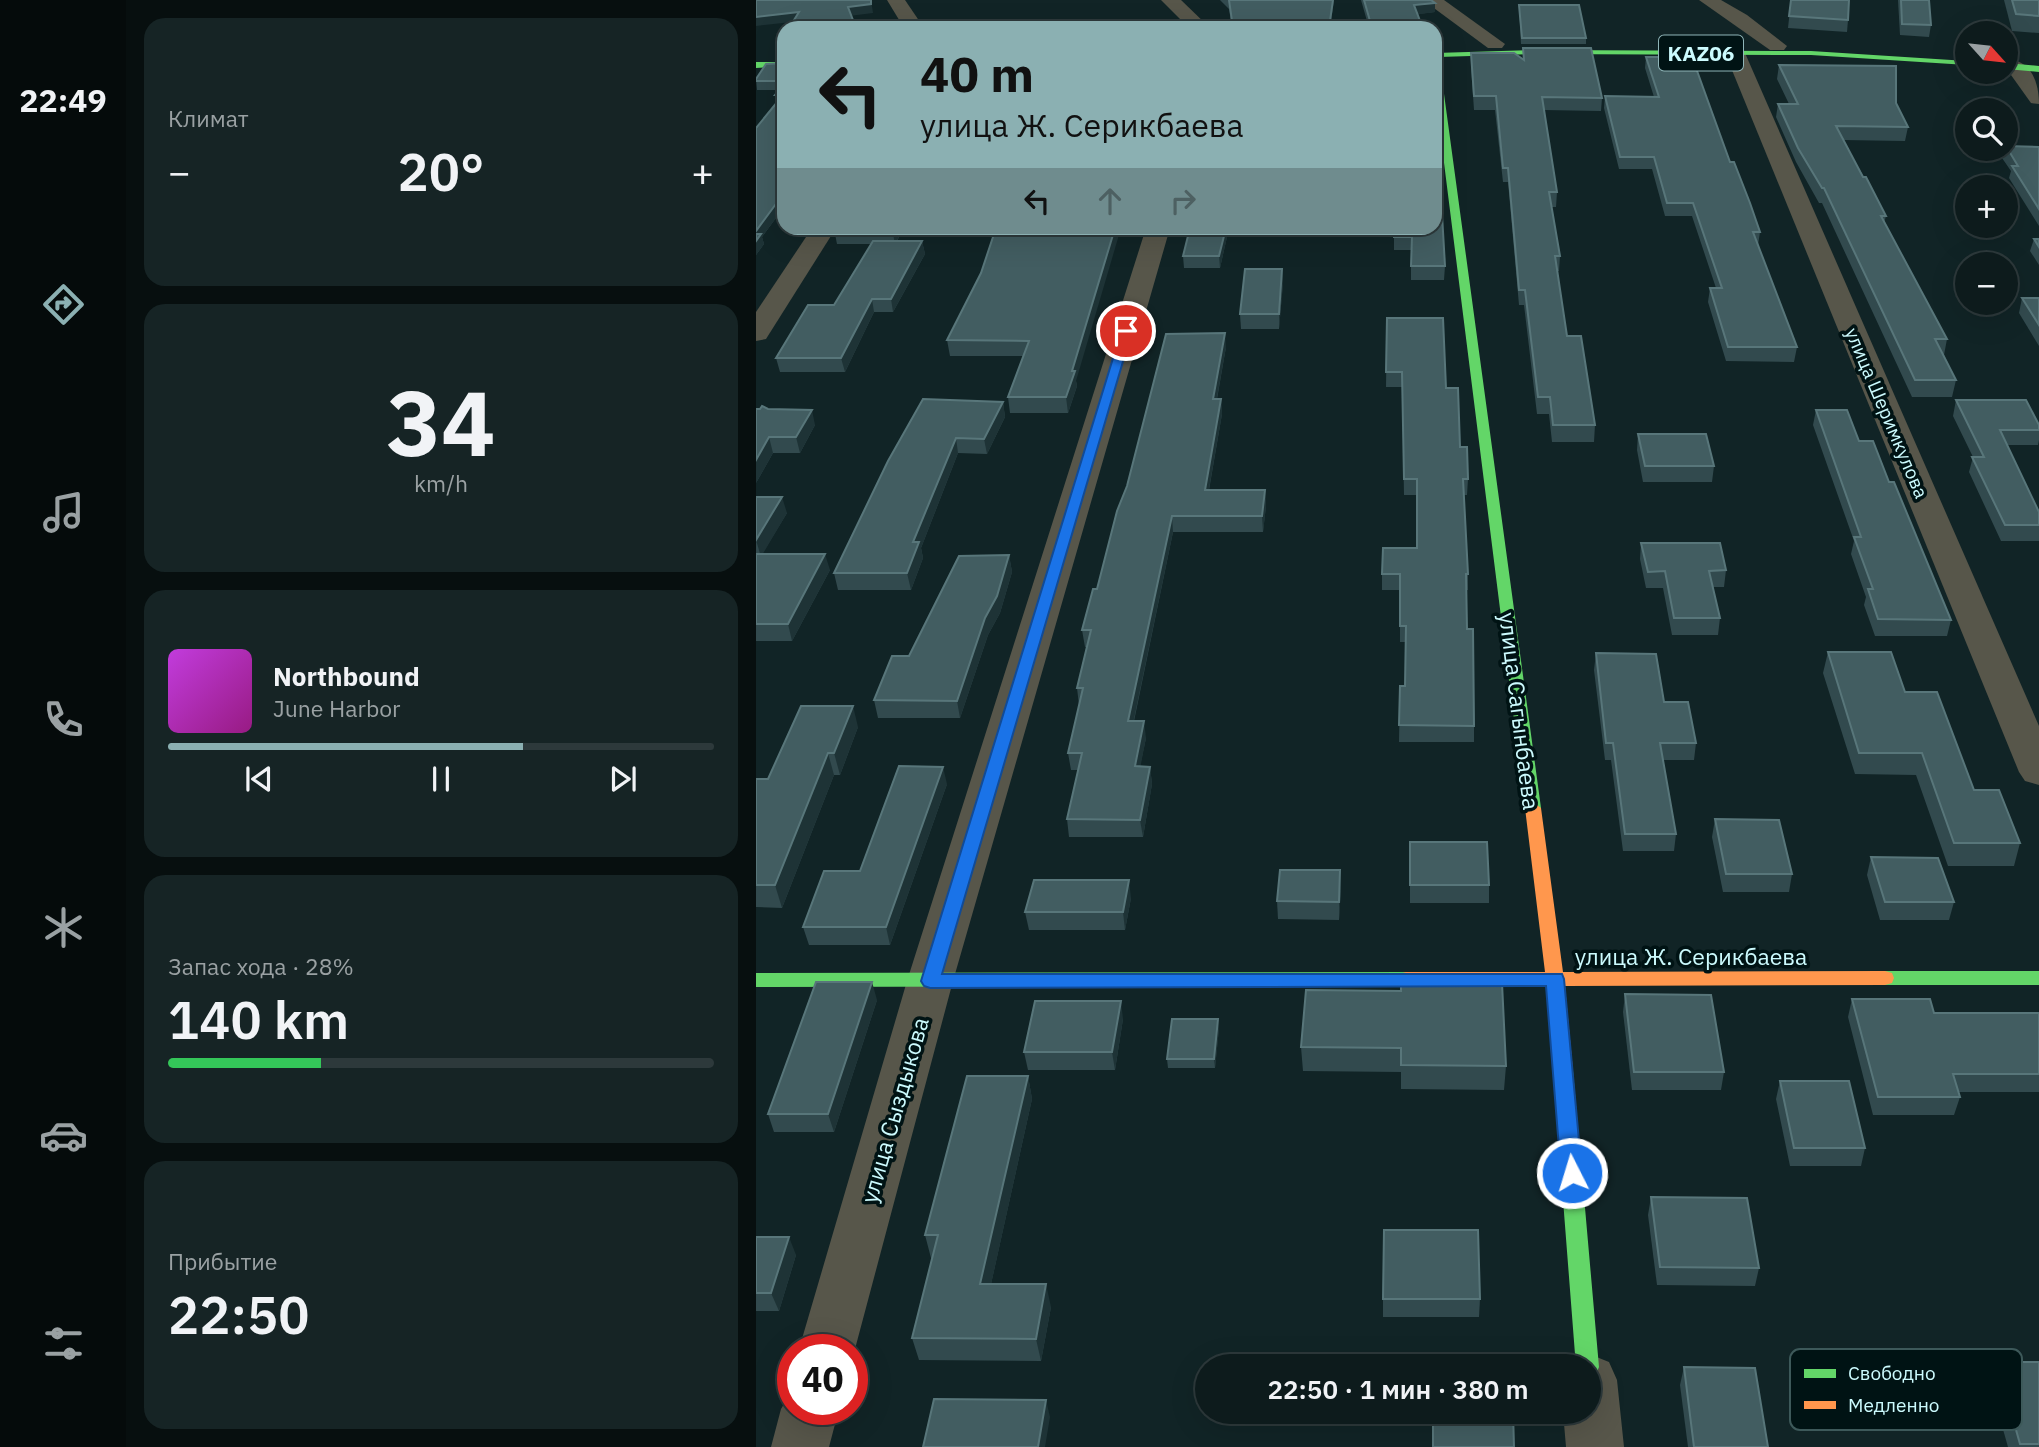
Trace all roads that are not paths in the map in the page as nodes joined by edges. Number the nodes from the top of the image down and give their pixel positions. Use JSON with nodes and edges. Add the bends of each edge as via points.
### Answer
{"nodes":[{"id":1,"x":897,"y":0,"type":"edge"},
{"id":2,"x":1170,"y":0,"type":"edge"},
{"id":3,"x":1432,"y":0,"type":"edge"},
{"id":4,"x":1707,"y":0,"type":"edge"},
{"id":5,"x":910,"y":21,"type":"edge"},
{"id":6,"x":1192,"y":21,"type":"edge"},
{"id":7,"x":1495,"y":44,"type":"junction"},
{"id":8,"x":1442,"y":46,"type":"edge"},
{"id":9,"x":1777,"y":46,"type":"junction"},
{"id":10,"x":1735,"y":53,"type":"junction"},
{"id":11,"x":1955,"y":55,"type":"edge"},
{"id":12,"x":1442,"y":56,"type":"edge"},
{"id":13,"x":1955,"y":62,"type":"edge"},
{"id":14,"x":2039,"y":62,"type":"edge"},
{"id":15,"x":2018,"y":63,"type":"edge"},
{"id":16,"x":777,"y":64,"type":"edge"},
{"id":17,"x":756,"y":65,"type":"edge"},
{"id":18,"x":2018,"y":66,"type":"edge"},
{"id":19,"x":2039,"y":69,"type":"edge"},
{"id":20,"x":777,"y":73,"type":"edge"},
{"id":21,"x":756,"y":74,"type":"edge"},
{"id":22,"x":2018,"y":75,"type":"edge"},
{"id":23,"x":2039,"y":98,"type":"edge"},
{"id":24,"x":1442,"y":110,"type":"edge"},
{"id":25,"x":819,"y":235,"type":"edge"},
{"id":26,"x":1156,"y":235,"type":"edge"},
{"id":27,"x":756,"y":333,"type":"edge"},
{"id":28,"x":2039,"y":772,"type":"edge"},
{"id":29,"x":2039,"y":978,"type":"edge"},
{"id":30,"x":1555,"y":979,"type":"junction"},
{"id":31,"x":756,"y":980,"type":"edge"},
{"id":32,"x":930,"y":981,"type":"junction"},
{"id":33,"x":831,"y":1334,"type":"edge"},
{"id":34,"x":1587,"y":1354,"type":"edge"},
{"id":35,"x":1593,"y":1424,"type":"edge"},
{"id":36,"x":806,"y":1425,"type":"edge"},
{"id":37,"x":800,"y":1447,"type":"edge"},
{"id":38,"x":1595,"y":1447,"type":"edge"}],
"edges":[{"from":1,"to":5,"type":"street"},
{"from":2,"to":6,"type":"street"},
{"from":3,"to":7,"type":"street"},
{"from":4,"to":9,"type":"street"},
{"from":7,"to":8,"type":"main road","number":"KАZ06"},
{"from":7,"to":9,"type":"main road","number":"KАZ06"},
{"from":9,"to":11,"type":"main road","number":"KАZ06"},
{"from":10,"to":12,"type":"main road","number":"KАZ06"},
{"from":10,"to":13,"type":"main road","number":"KАZ06"},
{"from":10,"to":28,"type":"street","name":"улица Шеримкулова"},
{"from":14,"to":15,"type":"main road"},
{"from":16,"to":17,"type":"main road"},
{"from":18,"to":19,"type":"main road"},
{"from":20,"to":21,"type":"main road"},
{"from":22,"to":23,"type":"street"},
{"from":24,"to":30,"type":"main road","name":"улица Сагынбаева"},
{"from":25,"to":27,"type":"street"},
{"from":26,"to":32,"type":"street","name":"улица Сыздыкова"},
{"from":29,"to":30,"type":"main road","name":"улица Ж. Серикбаева"},
{"from":30,"to":32,"type":"main road","name":"улица Ж. Серикбаева"},
{"from":30,"to":34,"type":"main road","name":"улица Сагынбаева"},
{"from":31,"to":32,"type":"main road","name":"улица Ж. Серикбаева"},
{"from":32,"to":33,"type":"street","name":"улица Сыздыкова"},
{"from":35,"to":38,"type":"street"},
{"from":36,"to":37,"type":"street"}]}
